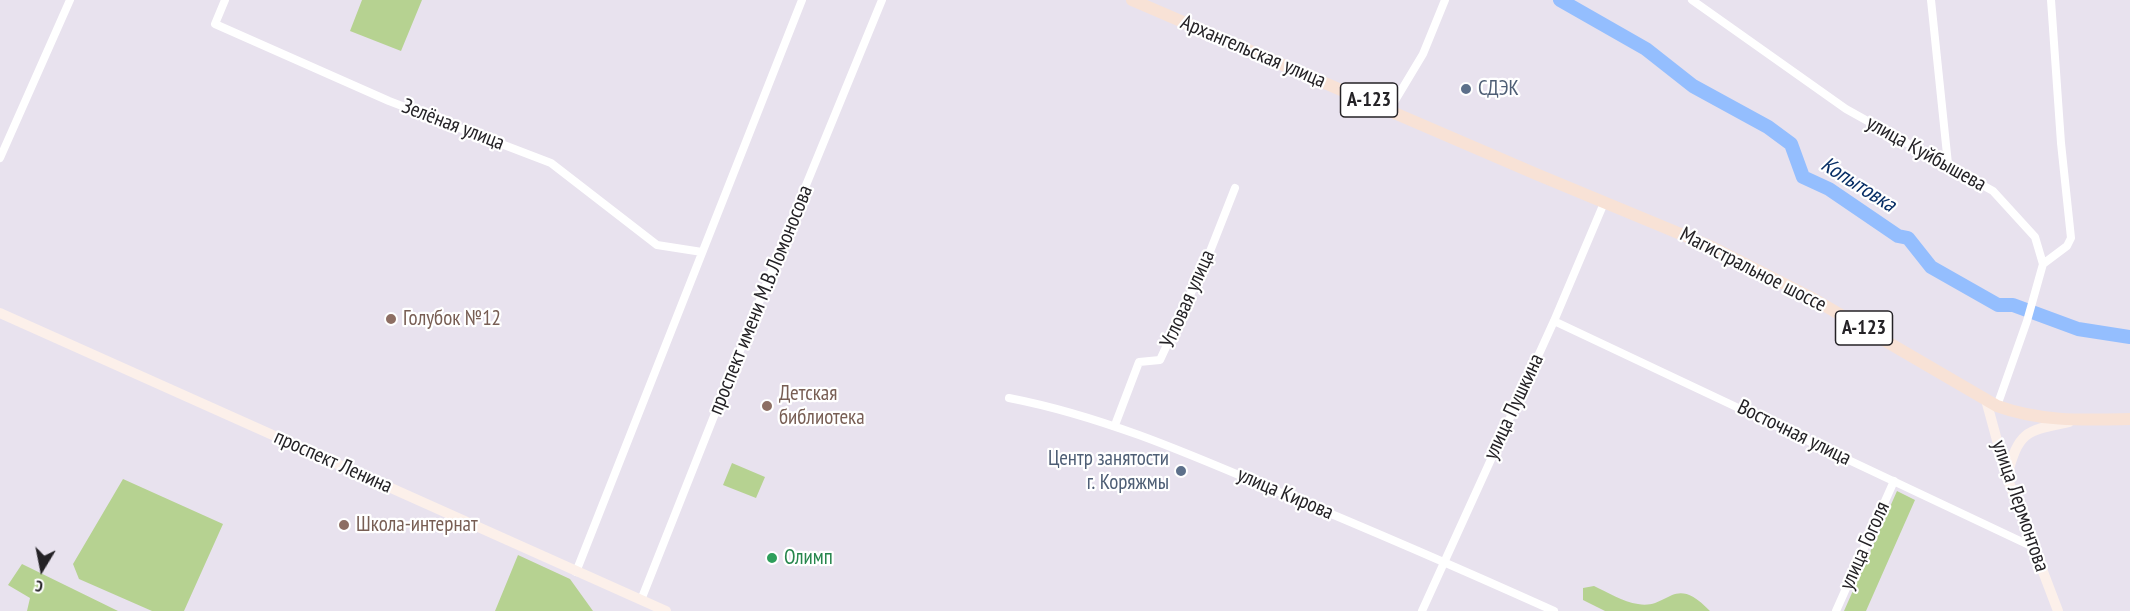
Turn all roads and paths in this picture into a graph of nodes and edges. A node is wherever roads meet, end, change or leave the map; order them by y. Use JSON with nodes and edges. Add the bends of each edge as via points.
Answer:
{"nodes":[{"id":1,"x":70,"y":0,"type":"edge"},
{"id":2,"x":225,"y":0,"type":"edge"},
{"id":3,"x":802,"y":0,"type":"edge"},
{"id":4,"x":882,"y":0,"type":"edge"},
{"id":5,"x":1132,"y":0,"type":"edge"},
{"id":6,"x":1445,"y":0,"type":"edge"},
{"id":7,"x":1692,"y":0,"type":"edge"},
{"id":8,"x":1930,"y":0,"type":"edge"},
{"id":9,"x":2051,"y":0,"type":"edge"},
{"id":10,"x":1390,"y":109,"type":"junction"},
{"id":11,"x":0,"y":158,"type":"edge"},
{"id":12,"x":1948,"y":164,"type":"junction"},
{"id":13,"x":1235,"y":188,"type":"dead end"},
{"id":14,"x":1604,"y":203,"type":"junction"},
{"id":15,"x":702,"y":252,"type":"junction"},
{"id":16,"x":2043,"y":264,"type":"junction"},
{"id":17,"x":0,"y":313,"type":"edge"},
{"id":18,"x":1554,"y":321,"type":"junction"},
{"id":19,"x":1009,"y":398,"type":"dead end"},
{"id":20,"x":1991,"y":403,"type":"junction"},
{"id":21,"x":2130,"y":419,"type":"edge"},
{"id":22,"x":2080,"y":420,"type":"junction"},
{"id":23,"x":1115,"y":425,"type":"junction"},
{"id":24,"x":2007,"y":477,"type":"junction"},
{"id":25,"x":1894,"y":481,"type":"junction"},
{"id":26,"x":2033,"y":547,"type":"junction"},
{"id":27,"x":1444,"y":562,"type":"junction"},
{"id":28,"x":576,"y":572,"type":"junction"},
{"id":29,"x":641,"y":600,"type":"junction"},
{"id":30,"x":666,"y":611,"type":"edge"},
{"id":31,"x":1422,"y":611,"type":"edge"},
{"id":32,"x":1554,"y":611,"type":"edge"},
{"id":33,"x":1836,"y":611,"type":"edge"},
{"id":34,"x":2058,"y":611,"type":"edge"}],
"edges":[{"from":1,"to":11,"type":"street"},
{"from":2,"to":15,"type":"street","name":"Зелёная улица","via":[[215,24],[389,101],[551,163],[657,245]]},
{"from":3,"to":15,"type":"street"},
{"from":4,"to":29,"type":"street","name":"проспект имени М.В.Ломоносова"},
{"from":5,"to":10,"type":"main road","name":"Архангельская улица","number":"А-123"},
{"from":6,"to":10,"type":"street","via":[[1423,54]]},
{"from":7,"to":12,"type":"street","name":"улица Куйбышева","via":[[1846,109]]},
{"from":8,"to":12,"type":"street"},
{"from":9,"to":16,"type":"street","via":[[2071,238],[2067,246]]},
{"from":10,"to":14,"type":"main road","name":"Архангельская улица","number":"А-123"},
{"from":12,"to":16,"type":"street","name":"улица Куйбышева","via":[[1993,191],[2035,237]]},
{"from":13,"to":23,"type":"street","name":"Угловая улица","via":[[1160,360],[1139,362]]},
{"from":14,"to":18,"type":"street","name":"улица Пушкина"},
{"from":14,"to":20,"type":"main road","name":"Магистральное шоссе","number":"А-123","via":[[1749,265]]},
{"from":15,"to":28,"type":"street"},
{"from":16,"to":20,"type":"street","via":[[2027,321]]},
{"from":17,"to":28,"type":"street","name":"проспект Ленина"},
{"from":18,"to":25,"type":"street","name":"Восточная улица"},
{"from":18,"to":27,"type":"street","name":"улица Пушкина"},
{"from":19,"to":23,"type":"street","name":"улица Кирова"},
{"from":20,"to":22,"type":"main road","name":"Магистральное шоссе","number":"А-123","via":[[2021,415]]},
{"from":20,"to":24,"type":"street","name":"улица Лермонтова"},
{"from":21,"to":22,"type":"main road","name":"Магистральное шоссе","number":"А-123"},
{"from":22,"to":24,"type":"street","via":[[2036,429],[2022,437],[2014,449]]},
{"from":23,"to":27,"type":"street","name":"улица Кирова"},
{"from":24,"to":26,"type":"street","name":"улица Лермонтова"},
{"from":25,"to":26,"type":"street","name":"Восточная улица"},
{"from":25,"to":33,"type":"street","name":"улица Гоголя"},
{"from":26,"to":34,"type":"street","name":"улица Лермонтова"},
{"from":27,"to":31,"type":"street","name":"улица Пушкина"},
{"from":27,"to":32,"type":"street","name":"улица Кирова"},
{"from":28,"to":29,"type":"street","name":"проспект Ленина"},
{"from":29,"to":30,"type":"street","name":"проспект Ленина"}]}
